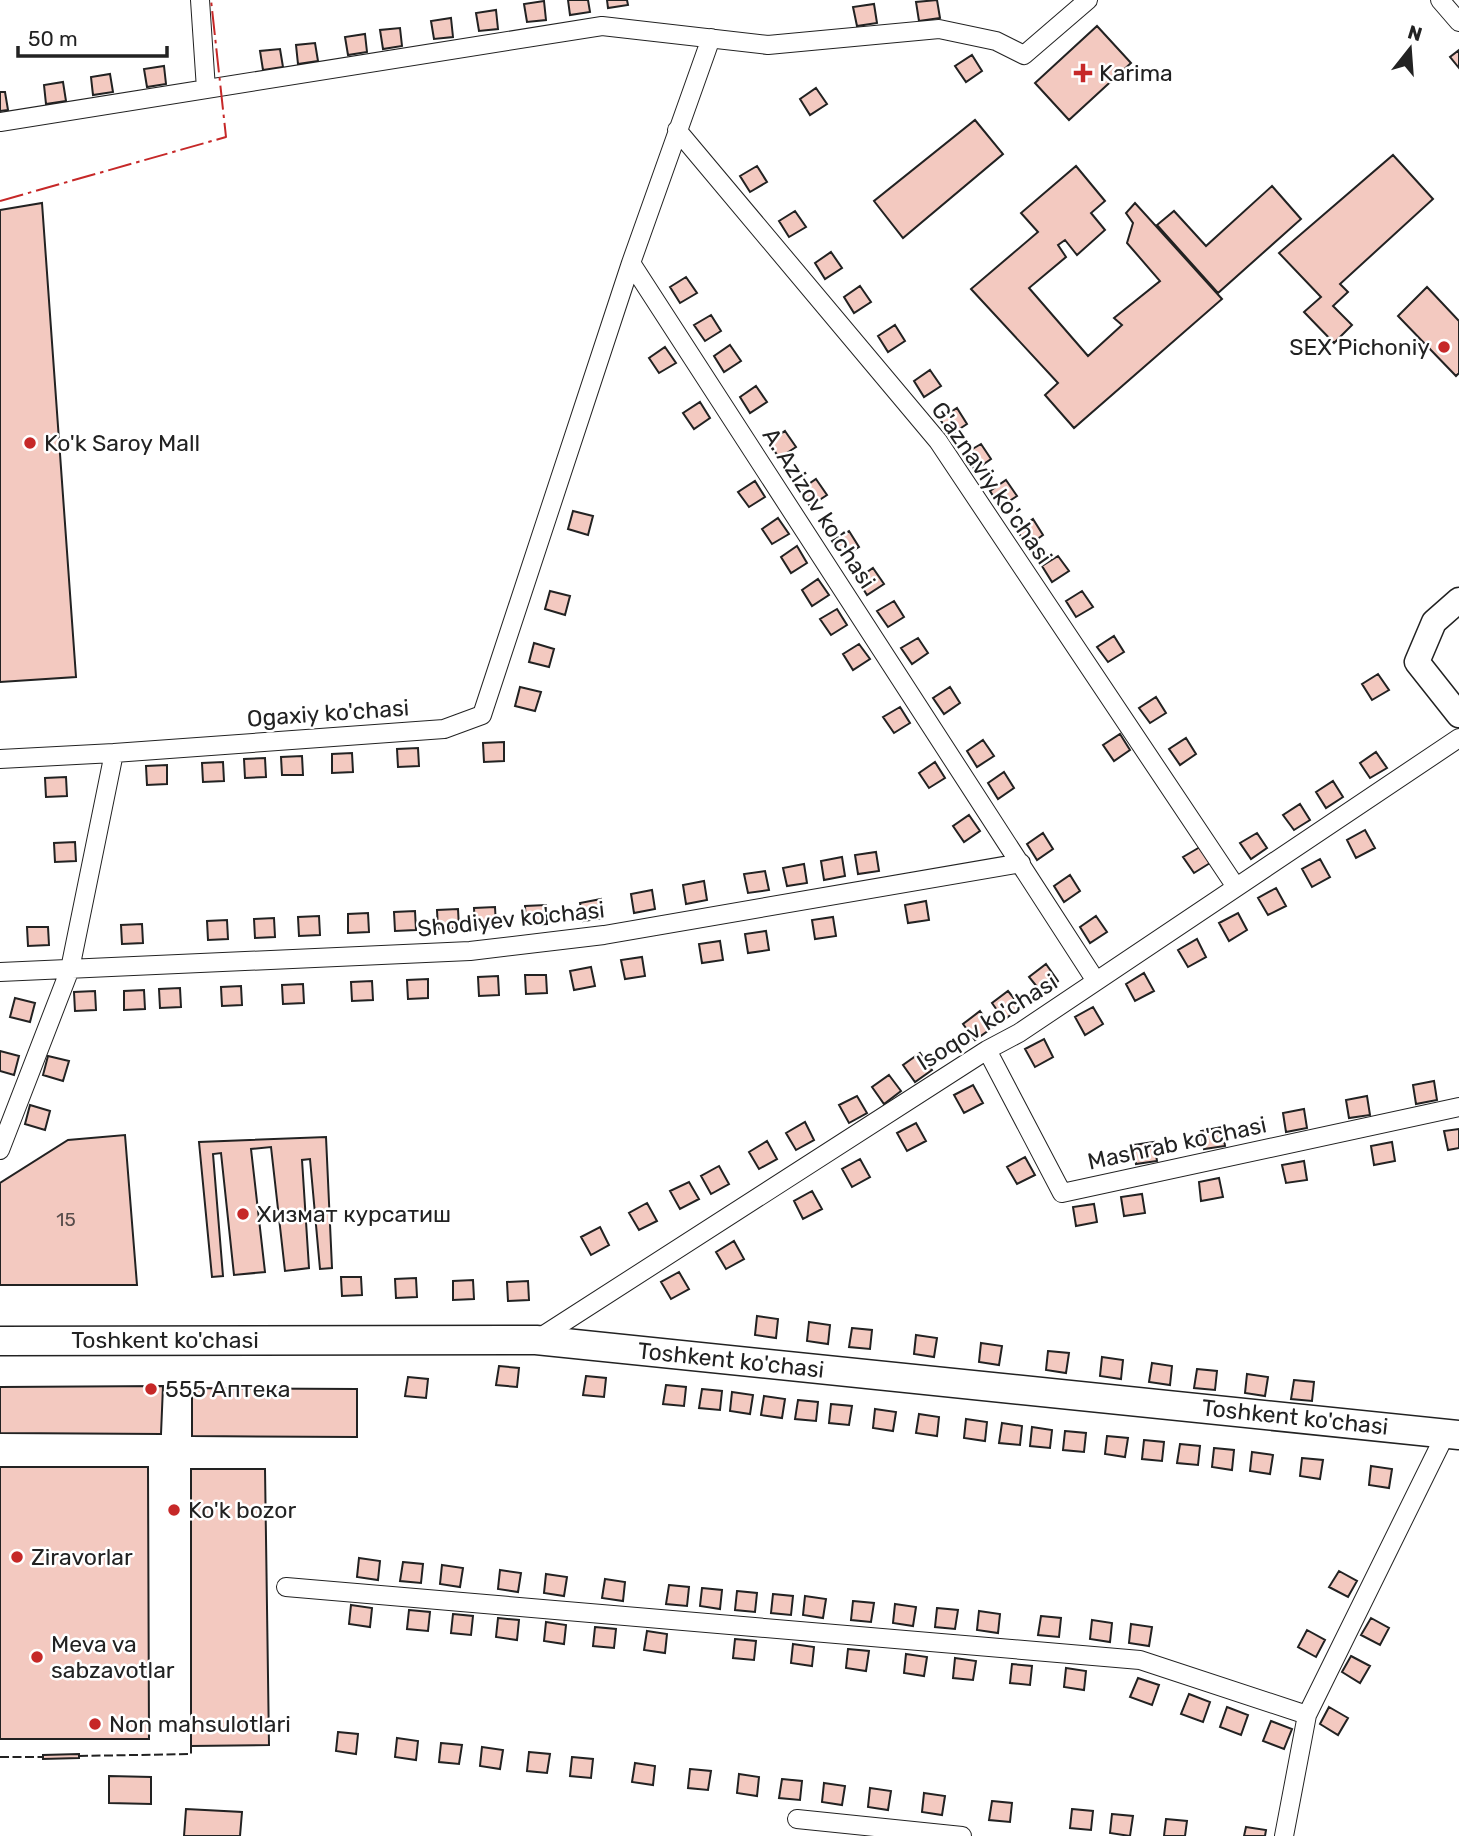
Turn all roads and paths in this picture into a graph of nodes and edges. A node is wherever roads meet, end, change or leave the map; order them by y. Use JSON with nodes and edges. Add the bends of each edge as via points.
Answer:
{"nodes":[{"id":1,"x":200,"y":0,"type":"edge"},
{"id":2,"x":1088,"y":0,"type":"edge"},
{"id":3,"x":1440,"y":0,"type":"edge"},
{"id":4,"x":1459,"y":22,"type":"edge"},
{"id":5,"x":711,"y":38,"type":"junction"},
{"id":6,"x":205,"y":89,"type":"junction"},
{"id":7,"x":0,"y":122,"type":"edge"},
{"id":8,"x":677,"y":130,"type":"junction"},
{"id":9,"x":631,"y":263,"type":"junction"},
{"id":10,"x":1459,"y":600,"type":"edge"},
{"id":11,"x":1459,"y":715,"type":"edge"},
{"id":12,"x":1459,"y":738,"type":"edge"},
{"id":13,"x":114,"y":753,"type":"junction"},
{"id":14,"x":0,"y":760,"type":"edge"},
{"id":15,"x":1021,"y":863,"type":"junction"},
{"id":16,"x":1236,"y":887,"type":"junction"},
{"id":17,"x":70,"y":969,"type":"junction"},
{"id":18,"x":0,"y":972,"type":"edge"},
{"id":19,"x":1096,"y":981,"type":"junction"},
{"id":20,"x":987,"y":1050,"type":"junction"},
{"id":21,"x":1459,"y":1107,"type":"edge"},
{"id":22,"x":0,"y":1150,"type":"edge"},
{"id":23,"x":536,"y":1340,"type":"junction"},
{"id":24,"x":0,"y":1341,"type":"edge"},
{"id":25,"x":1452,"y":1434,"type":"edge"},
{"id":26,"x":286,"y":1587,"type":"dead end"},
{"id":27,"x":1307,"y":1715,"type":"junction"},
{"id":28,"x":797,"y":1819,"type":"dead end"},
{"id":29,"x":962,"y":1836,"type":"edge"},
{"id":30,"x":1284,"y":1836,"type":"edge"}],
"edges":[{"from":1,"to":6,"type":"street"},
{"from":2,"to":5,"type":"street","via":[[1024,55],[996,41],[939,29],[768,45]]},
{"from":3,"to":4,"type":"street"},
{"from":5,"to":6,"type":"street","via":[[602,26]]},
{"from":5,"to":8,"type":"street"},
{"from":6,"to":7,"type":"street"},
{"from":8,"to":9,"type":"street"},
{"from":8,"to":16,"type":"street","name":"G'aznaviy ko'chasi","via":[[938,441]]},
{"from":9,"to":13,"type":"street","name":"Ogaxiy ko'chasi","via":[[482,715],[444,729]]},
{"from":9,"to":15,"type":"street","name":"A. Azizov ko'chasi"},
{"from":10,"to":11,"type":"street","via":[[1434,622],[1417,662]]},
{"from":12,"to":16,"type":"street","name":"Isoqov ko'chasi"},
{"from":13,"to":14,"type":"street"},
{"from":13,"to":17,"type":"street"},
{"from":15,"to":17,"type":"street","name":"Shodiyev ko'chasi","via":[[604,935],[470,951]]},
{"from":15,"to":19,"type":"street","name":"A. Azizov ko'chasi"},
{"from":16,"to":19,"type":"street","name":"Isoqov ko'chasi"},
{"from":17,"to":18,"type":"street","name":"Shodiyev ko'chasi"},
{"from":17,"to":22,"type":"street"},
{"from":19,"to":20,"type":"street","name":"Isoqov ko'chasi"},
{"from":20,"to":21,"type":"street","name":"Mashrab ko'chasi","via":[[1062,1193]]},
{"from":20,"to":23,"type":"street","name":"Isoqov ko'chasi"},
{"from":23,"to":24,"type":"main road","name":"Toshkent ko'chasi"},
{"from":23,"to":25,"type":"main road","name":"Toshkent ko'chasi"},
{"from":25,"to":27,"type":"street"},
{"from":26,"to":27,"type":"street","via":[[1140,1660]]},
{"from":27,"to":30,"type":"street"},
{"from":28,"to":29,"type":"street"}]}
